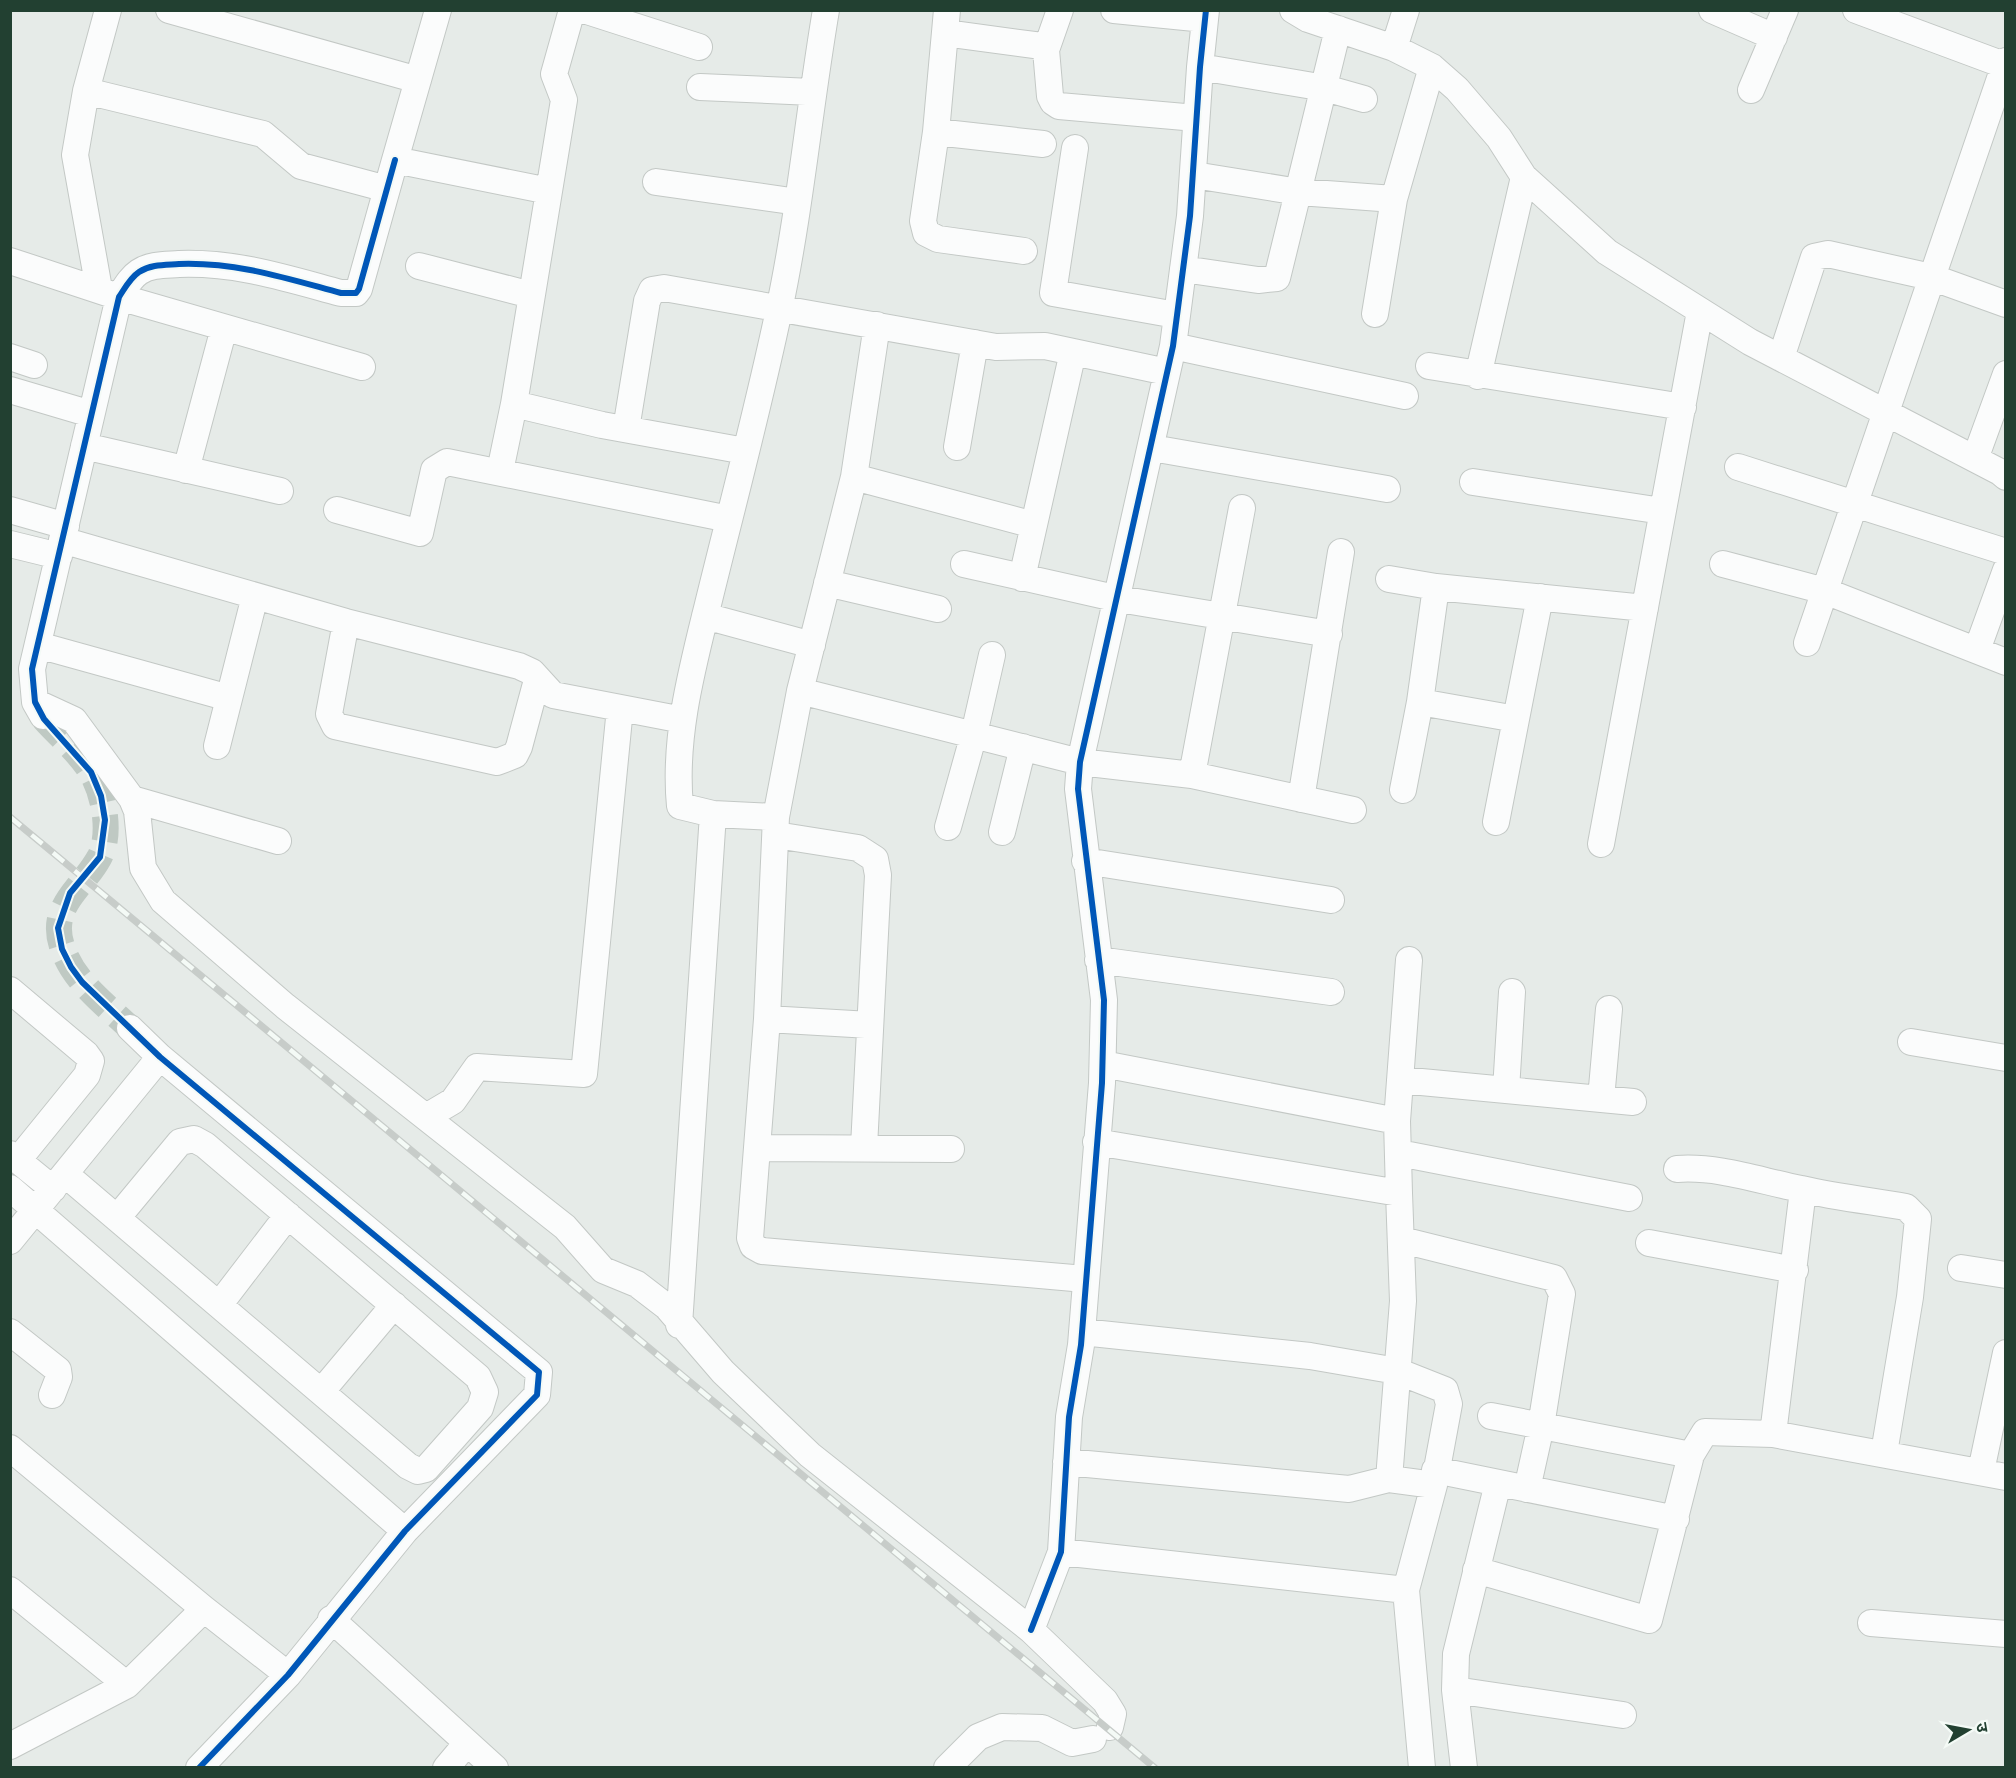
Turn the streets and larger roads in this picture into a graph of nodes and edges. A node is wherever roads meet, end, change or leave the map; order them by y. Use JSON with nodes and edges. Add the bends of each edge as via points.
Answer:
{"nodes":[{"id":1,"x":108,"y":10,"type":"edge"},
{"id":2,"x":169,"y":10,"type":"edge"},
{"id":3,"x":438,"y":10,"type":"edge"},
{"id":4,"x":572,"y":10,"type":"edge"},
{"id":5,"x":584,"y":10,"type":"edge"},
{"id":6,"x":826,"y":10,"type":"edge"},
{"id":7,"x":1060,"y":10,"type":"edge"},
{"id":8,"x":1114,"y":10,"type":"edge"},
{"id":9,"x":1293,"y":10,"type":"edge"},
{"id":10,"x":1406,"y":10,"type":"edge"},
{"id":11,"x":1712,"y":10,"type":"edge"},
{"id":12,"x":1785,"y":10,"type":"edge"},
{"id":13,"x":1856,"y":10,"type":"edge"},
{"id":14,"x":1206,"y":15,"type":"edge"},
{"id":15,"x":946,"y":22,"type":"edge"},
{"id":16,"x":1338,"y":29,"type":"junction"},
{"id":17,"x":1773,"y":37,"type":"junction"},
{"id":18,"x":699,"y":47,"type":"dead end"},
{"id":19,"x":1394,"y":48,"type":"junction"},
{"id":20,"x":1046,"y":50,"type":"junction"},
{"id":21,"x":2005,"y":63,"type":"edge"},
{"id":22,"x":1200,"y":67,"type":"junction"},
{"id":23,"x":1432,"y":67,"type":"junction"},
{"id":24,"x":418,"y":80,"type":"junction"},
{"id":25,"x":700,"y":87,"type":"dead end"},
{"id":26,"x":1325,"y":88,"type":"junction"},
{"id":27,"x":1751,"y":90,"type":"dead end"},
{"id":28,"x":86,"y":91,"type":"junction"},
{"id":29,"x":812,"y":92,"type":"junction"},
{"id":30,"x":1364,"y":99,"type":"dead end"},
{"id":31,"x":1196,"y":118,"type":"junction"},
{"id":32,"x":936,"y":132,"type":"junction"},
{"id":33,"x":1043,"y":144,"type":"dead end"},
{"id":34,"x":1075,"y":148,"type":"dead end"},
{"id":35,"x":395,"y":160,"type":"junction"},
{"id":36,"x":1194,"y":175,"type":"junction"},
{"id":37,"x":1524,"y":177,"type":"junction"},
{"id":38,"x":656,"y":182,"type":"dead end"},
{"id":39,"x":387,"y":189,"type":"junction"},
{"id":40,"x":549,"y":191,"type":"junction"},
{"id":41,"x":1299,"y":192,"type":"junction"},
{"id":42,"x":1395,"y":198,"type":"junction"},
{"id":43,"x":798,"y":202,"type":"junction"},
{"id":44,"x":1024,"y":251,"type":"dead end"},
{"id":45,"x":10,"y":261,"type":"edge"},
{"id":46,"x":419,"y":266,"type":"dead end"},
{"id":47,"x":1183,"y":269,"type":"junction"},
{"id":48,"x":1931,"y":277,"type":"junction"},
{"id":49,"x":109,"y":293,"type":"junction"},
{"id":50,"x":531,"y":295,"type":"junction"},
{"id":51,"x":2006,"y":304,"type":"edge"},
{"id":52,"x":780,"y":310,"type":"junction"},
{"id":53,"x":1700,"y":311,"type":"junction"},
{"id":54,"x":1375,"y":314,"type":"dead end"},
{"id":55,"x":1176,"y":315,"type":"junction"},
{"id":56,"x":877,"y":325,"type":"junction"},
{"id":57,"x":224,"y":327,"type":"junction"},
{"id":58,"x":975,"y":343,"type":"junction"},
{"id":59,"x":1173,"y":346,"type":"junction"},
{"id":60,"x":1073,"y":352,"type":"junction"},
{"id":61,"x":1781,"y":358,"type":"junction"},
{"id":62,"x":1429,"y":366,"type":"dead end"},
{"id":63,"x":362,"y":367,"type":"dead end"},
{"id":64,"x":1167,"y":372,"type":"junction"},
{"id":65,"x":2006,"y":374,"type":"edge"},
{"id":66,"x":1478,"y":376,"type":"junction"},
{"id":67,"x":10,"y":390,"type":"edge"},
{"id":68,"x":1405,"y":396,"type":"dead end"},
{"id":69,"x":514,"y":404,"type":"junction"},
{"id":70,"x":1683,"y":407,"type":"junction"},
{"id":71,"x":1885,"y":412,"type":"junction"},
{"id":72,"x":91,"y":414,"type":"junction"},
{"id":73,"x":626,"y":429,"type":"junction"},
{"id":74,"x":84,"y":446,"type":"junction"},
{"id":75,"x":957,"y":447,"type":"dead end"},
{"id":76,"x":1152,"y":448,"type":"junction"},
{"id":77,"x":745,"y":451,"type":"junction"},
{"id":78,"x":1975,"y":459,"type":"junction"},
{"id":79,"x":1738,"y":467,"type":"dead end"},
{"id":80,"x":186,"y":470,"type":"junction"},
{"id":81,"x":500,"y":471,"type":"junction"},
{"id":82,"x":854,"y":477,"type":"junction"},
{"id":83,"x":2006,"y":477,"type":"edge"},
{"id":84,"x":1473,"y":482,"type":"dead end"},
{"id":85,"x":1387,"y":489,"type":"dead end"},
{"id":86,"x":280,"y":491,"type":"dead end"},
{"id":87,"x":1854,"y":503,"type":"junction"},
{"id":88,"x":1242,"y":508,"type":"dead end"},
{"id":89,"x":10,"y":510,"type":"edge"},
{"id":90,"x":337,"y":510,"type":"dead end"},
{"id":91,"x":1662,"y":511,"type":"junction"},
{"id":92,"x":729,"y":519,"type":"junction"},
{"id":93,"x":1034,"y":525,"type":"junction"},
{"id":94,"x":62,"y":541,"type":"junction"},
{"id":95,"x":10,"y":544,"type":"edge"},
{"id":96,"x":1341,"y":552,"type":"dead end"},
{"id":97,"x":2006,"y":552,"type":"edge"},
{"id":98,"x":964,"y":564,"type":"dead end"},
{"id":99,"x":1723,"y":564,"type":"dead end"},
{"id":100,"x":2006,"y":570,"type":"edge"},
{"id":101,"x":1022,"y":578,"type":"junction"},
{"id":102,"x":1389,"y":579,"type":"dead end"},
{"id":103,"x":827,"y":583,"type":"junction"},
{"id":104,"x":1436,"y":587,"type":"junction"},
{"id":105,"x":1825,"y":591,"type":"junction"},
{"id":106,"x":255,"y":596,"type":"junction"},
{"id":107,"x":1540,"y":597,"type":"junction"},
{"id":108,"x":1119,"y":599,"type":"junction"},
{"id":109,"x":1645,"y":608,"type":"junction"},
{"id":110,"x":938,"y":609,"type":"dead end"},
{"id":111,"x":705,"y":616,"type":"junction"},
{"id":112,"x":1222,"y":616,"type":"junction"},
{"id":113,"x":346,"y":622,"type":"junction"},
{"id":114,"x":1329,"y":634,"type":"junction"},
{"id":115,"x":1807,"y":643,"type":"dead end"},
{"id":116,"x":38,"y":645,"type":"junction"},
{"id":117,"x":812,"y":645,"type":"junction"},
{"id":118,"x":1977,"y":650,"type":"junction"},
{"id":119,"x":992,"y":655,"type":"dead end"},
{"id":120,"x":2006,"y":662,"type":"edge"},
{"id":121,"x":537,"y":680,"type":"junction"},
{"id":122,"x":800,"y":691,"type":"junction"},
{"id":123,"x":229,"y":698,"type":"junction"},
{"id":124,"x":1420,"y":702,"type":"junction"},
{"id":125,"x":620,"y":708,"type":"junction"},
{"id":126,"x":1516,"y":719,"type":"junction"},
{"id":127,"x":683,"y":720,"type":"junction"},
{"id":128,"x":974,"y":734,"type":"junction"},
{"id":129,"x":217,"y":746,"type":"dead end"},
{"id":130,"x":1023,"y":747,"type":"junction"},
{"id":131,"x":1080,"y":762,"type":"junction"},
{"id":132,"x":1192,"y":775,"type":"junction"},
{"id":133,"x":1403,"y":790,"type":"dead end"},
{"id":134,"x":132,"y":799,"type":"junction"},
{"id":135,"x":1301,"y":799,"type":"junction"},
{"id":136,"x":1353,"y":810,"type":"dead end"},
{"id":137,"x":713,"y":813,"type":"junction"},
{"id":138,"x":1496,"y":822,"type":"dead end"},
{"id":139,"x":776,"y":826,"type":"junction"},
{"id":140,"x":948,"y":827,"type":"dead end"},
{"id":141,"x":1002,"y":832,"type":"dead end"},
{"id":142,"x":278,"y":842,"type":"dead end"},
{"id":143,"x":1601,"y":844,"type":"dead end"},
{"id":144,"x":1085,"y":861,"type":"junction"},
{"id":145,"x":1331,"y":900,"type":"dead end"},
{"id":146,"x":1098,"y":960,"type":"junction"},
{"id":147,"x":1408,"y":960,"type":"dead end"},
{"id":148,"x":10,"y":990,"type":"edge"},
{"id":149,"x":1331,"y":992,"type":"dead end"},
{"id":150,"x":1512,"y":992,"type":"dead end"},
{"id":151,"x":1608,"y":1009,"type":"dead end"},
{"id":152,"x":767,"y":1019,"type":"junction"},
{"id":153,"x":870,"y":1025,"type":"junction"},
{"id":154,"x":130,"y":1028,"type":"tunnel mouth"},
{"id":155,"x":1911,"y":1042,"type":"dead end"},
{"id":156,"x":160,"y":1057,"type":"junction"},
{"id":157,"x":2006,"y":1058,"type":"edge"},
{"id":158,"x":1103,"y":1064,"type":"junction"},
{"id":159,"x":1400,"y":1080,"type":"junction"},
{"id":160,"x":1506,"y":1090,"type":"junction"},
{"id":161,"x":1601,"y":1099,"type":"junction"},
{"id":162,"x":1633,"y":1102,"type":"dead end"},
{"id":163,"x":426,"y":1117,"type":"junction"},
{"id":164,"x":1397,"y":1121,"type":"junction"},
{"id":165,"x":1096,"y":1142,"type":"junction"},
{"id":166,"x":759,"y":1148,"type":"junction"},
{"id":167,"x":864,"y":1148,"type":"junction"},
{"id":168,"x":951,"y":1149,"type":"dead end"},
{"id":169,"x":1399,"y":1153,"type":"junction"},
{"id":170,"x":14,"y":1157,"type":"edge"},
{"id":171,"x":1677,"y":1169,"type":"dead end"},
{"id":172,"x":59,"y":1182,"type":"junction"},
{"id":173,"x":10,"y":1188,"type":"edge"},
{"id":174,"x":1803,"y":1190,"type":"junction"},
{"id":175,"x":1399,"y":1193,"type":"junction"},
{"id":176,"x":1629,"y":1198,"type":"dead end"},
{"id":177,"x":35,"y":1210,"type":"junction"},
{"id":178,"x":288,"y":1215,"type":"junction"},
{"id":179,"x":117,"y":1218,"type":"junction"},
{"id":180,"x":1402,"y":1240,"type":"junction"},
{"id":181,"x":10,"y":1241,"type":"edge"},
{"id":182,"x":1649,"y":1243,"type":"dead end"},
{"id":183,"x":1961,"y":1268,"type":"dead end"},
{"id":184,"x":1795,"y":1270,"type":"junction"},
{"id":185,"x":2006,"y":1275,"type":"edge"},
{"id":186,"x":1084,"y":1279,"type":"junction"},
{"id":187,"x":219,"y":1305,"type":"junction"},
{"id":188,"x":394,"y":1305,"type":"junction"},
{"id":189,"x":680,"y":1325,"type":"junction"},
{"id":190,"x":10,"y":1332,"type":"edge"},
{"id":191,"x":1082,"y":1332,"type":"junction"},
{"id":192,"x":2006,"y":1353,"type":"edge"},
{"id":193,"x":1397,"y":1371,"type":"junction"},
{"id":194,"x":321,"y":1392,"type":"junction"},
{"id":195,"x":52,"y":1395,"type":"dead end"},
{"id":196,"x":1491,"y":1416,"type":"dead end"},
{"id":197,"x":1541,"y":1426,"type":"junction"},
{"id":198,"x":1773,"y":1434,"type":"junction"},
{"id":199,"x":10,"y":1448,"type":"edge"},
{"id":200,"x":1884,"y":1453,"type":"junction"},
{"id":201,"x":1690,"y":1455,"type":"junction"},
{"id":202,"x":1066,"y":1462,"type":"junction"},
{"id":203,"x":1981,"y":1471,"type":"junction"},
{"id":204,"x":2006,"y":1477,"type":"edge"},
{"id":205,"x":1435,"y":1478,"type":"junction"},
{"id":206,"x":1389,"y":1479,"type":"junction"},
{"id":207,"x":1498,"y":1483,"type":"junction"},
{"id":208,"x":1527,"y":1489,"type":"junction"},
{"id":209,"x":1676,"y":1519,"type":"junction"},
{"id":210,"x":405,"y":1531,"type":"junction"},
{"id":211,"x":1061,"y":1552,"type":"junction"},
{"id":212,"x":1476,"y":1570,"type":"junction"},
{"id":213,"x":10,"y":1590,"type":"edge"},
{"id":214,"x":1406,"y":1590,"type":"junction"},
{"id":215,"x":204,"y":1609,"type":"junction"},
{"id":216,"x":331,"y":1619,"type":"junction"},
{"id":217,"x":1871,"y":1623,"type":"dead end"},
{"id":218,"x":1031,"y":1630,"type":"junction"},
{"id":219,"x":2006,"y":1634,"type":"edge"},
{"id":220,"x":288,"y":1675,"type":"junction"},
{"id":221,"x":127,"y":1685,"type":"junction"},
{"id":222,"x":1455,"y":1690,"type":"junction"},
{"id":223,"x":1623,"y":1715,"type":"dead end"},
{"id":224,"x":16,"y":1736,"type":"edge"},
{"id":225,"x":467,"y":1743,"type":"junction"},
{"id":226,"x":199,"y":1767,"type":"edge"},
{"id":227,"x":446,"y":1767,"type":"edge"},
{"id":228,"x":495,"y":1767,"type":"edge"},
{"id":229,"x":947,"y":1767,"type":"edge"},
{"id":230,"x":1422,"y":1767,"type":"edge"},
{"id":231,"x":1464,"y":1767,"type":"edge"}],
"edges":[{"from":1,"to":28,"type":"street"},
{"from":2,"to":24,"type":"street"},
{"from":3,"to":24,"type":"street"},
{"from":4,"to":40,"type":"street","via":[[555,74],[564,100]]},
{"from":5,"to":18,"type":"street"},
{"from":6,"to":29,"type":"street"},
{"from":7,"to":20,"type":"street"},
{"from":8,"to":14,"type":"street"},
{"from":9,"to":16,"type":"street"},
{"from":10,"to":19,"type":"street"},
{"from":11,"to":17,"type":"street"},
{"from":12,"to":17,"type":"street"},
{"from":13,"to":21,"type":"street"},
{"from":14,"to":22,"type":"street"},
{"from":15,"to":20,"type":"street"},
{"from":15,"to":32,"type":"street"},
{"from":16,"to":19,"type":"street"},
{"from":16,"to":26,"type":"street"},
{"from":17,"to":27,"type":"street"},
{"from":19,"to":23,"type":"street"},
{"from":20,"to":31,"type":"street","via":[[1050,96],[1059,106]]},
{"from":21,"to":48,"type":"street"},
{"from":22,"to":26,"type":"street"},
{"from":22,"to":31,"type":"street"},
{"from":23,"to":37,"type":"street","via":[[1457,88],[1499,138]]},
{"from":23,"to":42,"type":"street"},
{"from":24,"to":35,"type":"street"},
{"from":25,"to":29,"type":"street"},
{"from":26,"to":30,"type":"street"},
{"from":26,"to":41,"type":"street"},
{"from":28,"to":39,"type":"street","via":[[263,134],[302,166]]},
{"from":28,"to":49,"type":"street","via":[[75,155]]},
{"from":29,"to":43,"type":"street"},
{"from":31,"to":36,"type":"street"},
{"from":32,"to":33,"type":"street"},
{"from":32,"to":44,"type":"street","via":[[923,221],[926,232],[938,239]]},
{"from":34,"to":55,"type":"street","via":[[1053,293]]},
{"from":35,"to":39,"type":"street"},
{"from":35,"to":40,"type":"street"},
{"from":36,"to":41,"type":"street"},
{"from":36,"to":47,"type":"street"},
{"from":37,"to":53,"type":"street","via":[[1607,252]]},
{"from":37,"to":66,"type":"street"},
{"from":38,"to":43,"type":"street"},
{"from":39,"to":49,"type":"street","via":[[356,292],[340,293],[243,267],[210,263],[146,268]]},
{"from":40,"to":50,"type":"street"},
{"from":41,"to":42,"type":"street"},
{"from":41,"to":47,"type":"street","via":[[1277,278],[1258,280]]},
{"from":42,"to":54,"type":"street"},
{"from":43,"to":52,"type":"street"},
{"from":45,"to":49,"type":"street"},
{"from":46,"to":50,"type":"street"},
{"from":47,"to":55,"type":"street"},
{"from":48,"to":51,"type":"street"},
{"from":48,"to":61,"type":"street","via":[[1828,254],[1814,257]]},
{"from":48,"to":71,"type":"street"},
{"from":49,"to":57,"type":"street"},
{"from":49,"to":72,"type":"street"},
{"from":50,"to":69,"type":"street"},
{"from":52,"to":56,"type":"street"},
{"from":52,"to":73,"type":"street","via":[[664,288],[652,290]]},
{"from":52,"to":77,"type":"street"},
{"from":53,"to":61,"type":"street"},
{"from":53,"to":70,"type":"street"},
{"from":55,"to":59,"type":"street"},
{"from":56,"to":58,"type":"street"},
{"from":56,"to":82,"type":"street"},
{"from":57,"to":63,"type":"street"},
{"from":57,"to":80,"type":"street"},
{"from":58,"to":60,"type":"street","via":[[996,347],[1045,346]]},
{"from":58,"to":75,"type":"street"},
{"from":59,"to":64,"type":"street"},
{"from":59,"to":68,"type":"street"},
{"from":60,"to":64,"type":"street"},
{"from":60,"to":93,"type":"street"},
{"from":61,"to":71,"type":"street"},
{"from":62,"to":66,"type":"street"},
{"from":64,"to":76,"type":"street"},
{"from":65,"to":78,"type":"street"},
{"from":66,"to":70,"type":"street"},
{"from":67,"to":72,"type":"street"},
{"from":69,"to":73,"type":"street"},
{"from":69,"to":81,"type":"street"},
{"from":70,"to":91,"type":"street"},
{"from":71,"to":78,"type":"street"},
{"from":71,"to":87,"type":"street"},
{"from":72,"to":74,"type":"street"},
{"from":73,"to":77,"type":"street"},
{"from":74,"to":80,"type":"street"},
{"from":74,"to":94,"type":"street"},
{"from":76,"to":85,"type":"street"},
{"from":76,"to":108,"type":"street"},
{"from":77,"to":92,"type":"street"},
{"from":78,"to":83,"type":"street"},
{"from":79,"to":87,"type":"street"},
{"from":80,"to":86,"type":"street"},
{"from":81,"to":90,"type":"street","via":[[447,462],[434,470],[420,533]]},
{"from":81,"to":92,"type":"street"},
{"from":82,"to":93,"type":"street"},
{"from":82,"to":103,"type":"street"},
{"from":84,"to":91,"type":"street"},
{"from":87,"to":97,"type":"street"},
{"from":87,"to":105,"type":"street"},
{"from":88,"to":112,"type":"street"},
{"from":89,"to":94,"type":"street"},
{"from":91,"to":109,"type":"street"},
{"from":92,"to":111,"type":"street"},
{"from":93,"to":101,"type":"street"},
{"from":94,"to":95,"type":"street"},
{"from":94,"to":106,"type":"street"},
{"from":94,"to":116,"type":"street"},
{"from":96,"to":114,"type":"street"},
{"from":98,"to":101,"type":"street"},
{"from":99,"to":105,"type":"street"},
{"from":100,"to":118,"type":"street"},
{"from":101,"to":108,"type":"street"},
{"from":102,"to":104,"type":"street"},
{"from":103,"to":110,"type":"street"},
{"from":103,"to":117,"type":"street"},
{"from":104,"to":107,"type":"street"},
{"from":104,"to":124,"type":"street"},
{"from":105,"to":115,"type":"street"},
{"from":105,"to":118,"type":"street"},
{"from":106,"to":113,"type":"street"},
{"from":106,"to":123,"type":"street"},
{"from":107,"to":109,"type":"street"},
{"from":107,"to":126,"type":"street"},
{"from":108,"to":112,"type":"street"},
{"from":108,"to":131,"type":"street"},
{"from":109,"to":143,"type":"street"},
{"from":111,"to":117,"type":"street"},
{"from":111,"to":127,"type":"street"},
{"from":112,"to":114,"type":"street"},
{"from":112,"to":132,"type":"street"},
{"from":113,"to":121,"type":"street","via":[[519,666],[532,672]]},
{"from":113,"to":121,"type":"street","via":[[329,714],[335,726],[497,762],[514,755],[519,747]]},
{"from":114,"to":135,"type":"street"},
{"from":116,"to":123,"type":"street"},
{"from":116,"to":134,"type":"street","via":[[32,669],[39,711],[74,720]]},
{"from":117,"to":122,"type":"street"},
{"from":118,"to":120,"type":"street"},
{"from":119,"to":128,"type":"street"},
{"from":121,"to":125,"type":"street","via":[[553,695]]},
{"from":122,"to":128,"type":"street"},
{"from":122,"to":139,"type":"street"},
{"from":123,"to":129,"type":"street"},
{"from":124,"to":126,"type":"street"},
{"from":124,"to":133,"type":"street"},
{"from":125,"to":127,"type":"street"},
{"from":125,"to":163,"type":"street","via":[[584,1074],[477,1067],[453,1101]]},
{"from":126,"to":138,"type":"street"},
{"from":127,"to":137,"type":"street","via":[[677,774],[680,806]]},
{"from":128,"to":130,"type":"street"},
{"from":128,"to":140,"type":"street"},
{"from":130,"to":131,"type":"street"},
{"from":130,"to":141,"type":"street"},
{"from":131,"to":132,"type":"street"},
{"from":131,"to":144,"type":"street","via":[[1078,789]]},
{"from":132,"to":135,"type":"street"},
{"from":134,"to":142,"type":"street"},
{"from":134,"to":163,"type":"street","via":[[139,823],[140,858],[163,901],[285,1006]]},
{"from":135,"to":136,"type":"street"},
{"from":137,"to":139,"type":"street"},
{"from":137,"to":189,"type":"street"},
{"from":139,"to":152,"type":"street"},
{"from":139,"to":153,"type":"street","via":[[858,848],[875,859],[878,875]]},
{"from":144,"to":145,"type":"street"},
{"from":144,"to":146,"type":"street"},
{"from":146,"to":149,"type":"street"},
{"from":146,"to":158,"type":"street","via":[[1104,1000]]},
{"from":147,"to":159,"type":"street"},
{"from":148,"to":170,"type":"street","via":[[91,1061],[87,1075]]},
{"from":150,"to":160,"type":"street"},
{"from":151,"to":161,"type":"street"},
{"from":152,"to":153,"type":"street"},
{"from":152,"to":166,"type":"street"},
{"from":153,"to":167,"type":"street"},
{"from":154,"to":156,"type":"street"},
{"from":155,"to":157,"type":"street"},
{"from":156,"to":172,"type":"street"},
{"from":156,"to":210,"type":"street","via":[[539,1371],[537,1395]]},
{"from":158,"to":164,"type":"street"},
{"from":158,"to":165,"type":"street"},
{"from":159,"to":160,"type":"street"},
{"from":159,"to":164,"type":"street"},
{"from":160,"to":161,"type":"street"},
{"from":161,"to":162,"type":"street"},
{"from":163,"to":189,"type":"street","via":[[565,1227],[603,1270],[637,1284],[667,1307]]},
{"from":164,"to":169,"type":"street"},
{"from":165,"to":175,"type":"street"},
{"from":165,"to":186,"type":"street"},
{"from":166,"to":167,"type":"street"},
{"from":166,"to":186,"type":"street","via":[[749,1226],[753,1246],[762,1251]]},
{"from":167,"to":168,"type":"street"},
{"from":169,"to":175,"type":"street"},
{"from":169,"to":176,"type":"street"},
{"from":170,"to":172,"type":"street"},
{"from":171,"to":174,"type":"street","via":[[1726,1172]]},
{"from":172,"to":177,"type":"street"},
{"from":172,"to":179,"type":"street"},
{"from":173,"to":177,"type":"street"},
{"from":174,"to":184,"type":"street"},
{"from":174,"to":200,"type":"street","via":[[1906,1207],[1918,1219],[1911,1297]]},
{"from":175,"to":180,"type":"street"},
{"from":177,"to":181,"type":"street"},
{"from":177,"to":210,"type":"street"},
{"from":178,"to":179,"type":"street","via":[[194,1139],[180,1142]]},
{"from":178,"to":187,"type":"street"},
{"from":178,"to":188,"type":"street"},
{"from":179,"to":187,"type":"street"},
{"from":180,"to":193,"type":"street","via":[[1403,1301]]},
{"from":180,"to":197,"type":"street","via":[[1554,1278],[1562,1294]]},
{"from":182,"to":184,"type":"street"},
{"from":183,"to":185,"type":"street"},
{"from":184,"to":198,"type":"street"},
{"from":186,"to":191,"type":"street"},
{"from":187,"to":194,"type":"street"},
{"from":188,"to":194,"type":"street"},
{"from":188,"to":194,"type":"street","via":[[478,1377],[484,1392],[480,1407],[426,1469],[418,1471]]},
{"from":189,"to":218,"type":"street","via":[[810,1455]]},
{"from":190,"to":195,"type":"street","via":[[58,1370]]},
{"from":191,"to":193,"type":"street","via":[[1310,1356]]},
{"from":191,"to":202,"type":"street"},
{"from":192,"to":203,"type":"street"},
{"from":193,"to":205,"type":"street","via":[[1445,1390],[1449,1404]]},
{"from":193,"to":206,"type":"street"},
{"from":196,"to":197,"type":"street"},
{"from":197,"to":201,"type":"street"},
{"from":197,"to":208,"type":"street"},
{"from":198,"to":200,"type":"street"},
{"from":198,"to":201,"type":"street","via":[[1704,1432]]},
{"from":199,"to":215,"type":"street"},
{"from":200,"to":203,"type":"street"},
{"from":201,"to":209,"type":"street"},
{"from":202,"to":206,"type":"street","via":[[1349,1489]]},
{"from":202,"to":211,"type":"street"},
{"from":203,"to":204,"type":"street"},
{"from":205,"to":206,"type":"street"},
{"from":205,"to":207,"type":"street"},
{"from":205,"to":214,"type":"street"},
{"from":207,"to":208,"type":"street"},
{"from":207,"to":212,"type":"street"},
{"from":208,"to":209,"type":"street"},
{"from":209,"to":212,"type":"street","via":[[1649,1620]]},
{"from":210,"to":216,"type":"street"},
{"from":211,"to":214,"type":"street"},
{"from":211,"to":218,"type":"street"},
{"from":212,"to":222,"type":"street","via":[[1456,1654]]},
{"from":213,"to":221,"type":"street"},
{"from":214,"to":230,"type":"street"},
{"from":215,"to":220,"type":"street"},
{"from":215,"to":221,"type":"street"},
{"from":216,"to":220,"type":"street"},
{"from":216,"to":225,"type":"street"},
{"from":217,"to":219,"type":"street"},
{"from":218,"to":229,"type":"street","via":[[1105,1701],[1113,1714],[1102,1733],[1072,1743],[1042,1728],[1002,1727],[978,1737]]},
{"from":220,"to":226,"type":"street"},
{"from":221,"to":224,"type":"street"},
{"from":222,"to":223,"type":"street"},
{"from":222,"to":231,"type":"street"},
{"from":225,"to":227,"type":"street"},
{"from":225,"to":228,"type":"street"}]}
